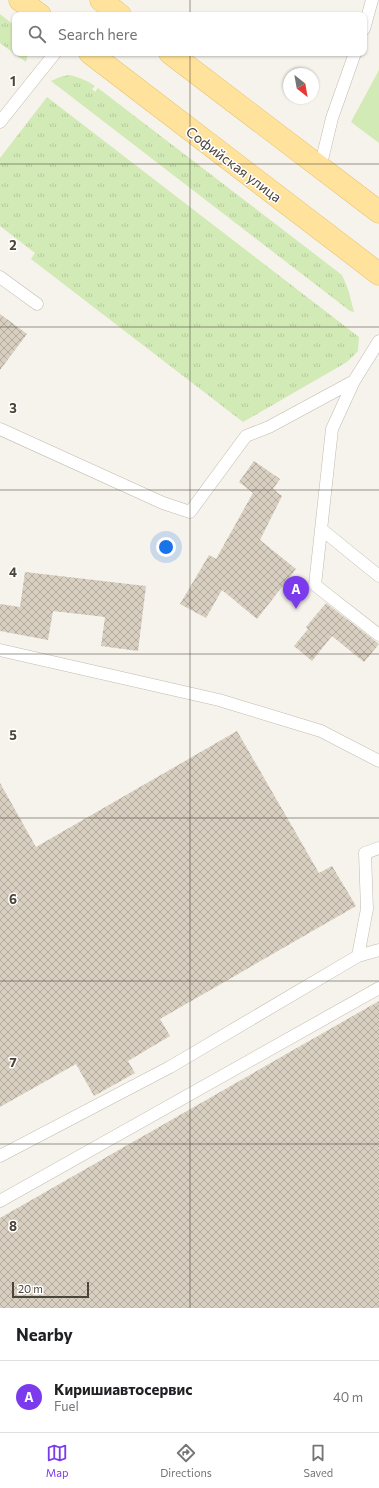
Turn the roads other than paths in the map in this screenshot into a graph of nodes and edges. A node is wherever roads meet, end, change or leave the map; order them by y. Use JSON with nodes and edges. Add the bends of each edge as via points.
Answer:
{"nodes":[{"id":1,"x":20,"y":0,"type":"edge"},
{"id":2,"x":101,"y":0,"type":"edge"},
{"id":3,"x":372,"y":0,"type":"edge"},
{"id":4,"x":36,"y":12,"type":"edge"},
{"id":5,"x":116,"y":12,"type":"edge"},
{"id":6,"x":367,"y":18,"type":"edge"},
{"id":7,"x":53,"y":56,"type":"edge"},
{"id":8,"x":94,"y":56,"type":"edge"},
{"id":9,"x":174,"y":56,"type":"edge"},
{"id":10,"x":354,"y":56,"type":"edge"},
{"id":11,"x":0,"y":122,"type":"edge"},
{"id":12,"x":320,"y":168,"type":"junction"},
{"id":13,"x":379,"y":212,"type":"edge"},
{"id":14,"x":379,"y":274,"type":"edge"},
{"id":15,"x":0,"y":277,"type":"edge"},
{"id":16,"x":37,"y":304,"type":"dead end"},
{"id":17,"x":379,"y":341,"type":"edge"},
{"id":18,"x":354,"y":381,"type":"junction"},
{"id":19,"x":0,"y":429,"type":"edge"},
{"id":20,"x":321,"y":529,"type":"junction"},
{"id":21,"x":379,"y":576,"type":"edge"},
{"id":22,"x":379,"y":635,"type":"edge"},
{"id":23,"x":0,"y":650,"type":"edge"},
{"id":24,"x":379,"y":761,"type":"edge"},
{"id":25,"x":379,"y":848,"type":"edge"},
{"id":26,"x":379,"y":950,"type":"edge"},
{"id":27,"x":358,"y":956,"type":"junction"},
{"id":28,"x":379,"y":988,"type":"edge"},
{"id":29,"x":0,"y":1156,"type":"edge"},
{"id":30,"x":0,"y":1201,"type":"edge"}],
"edges":[{"from":1,"to":4,"type":"main road"},
{"from":2,"to":5,"type":"main road"},
{"from":3,"to":6,"type":"lane"},
{"from":7,"to":11,"type":"lane"},
{"from":8,"to":14,"type":"main road","name":"Софийская улица"},
{"from":9,"to":12,"type":"main road"},
{"from":10,"to":12,"type":"lane","via":[[332,118]]},
{"from":12,"to":13,"type":"main road"},
{"from":15,"to":16,"type":"lane"},
{"from":17,"to":18,"type":"lane"},
{"from":18,"to":19,"type":"lane","via":[[269,427],[246,436],[190,512],[163,504]]},
{"from":18,"to":20,"type":"lane","via":[[332,429]]},
{"from":20,"to":21,"type":"lane"},
{"from":20,"to":22,"type":"lane","via":[[315,585]]},
{"from":23,"to":24,"type":"lane","via":[[219,700],[321,731]]},
{"from":25,"to":27,"type":"lane","via":[[365,853],[367,909]]},
{"from":26,"to":27,"type":"lane"},
{"from":27,"to":29,"type":"lane","via":[[170,1067]]},
{"from":28,"to":30,"type":"lane"}]}
